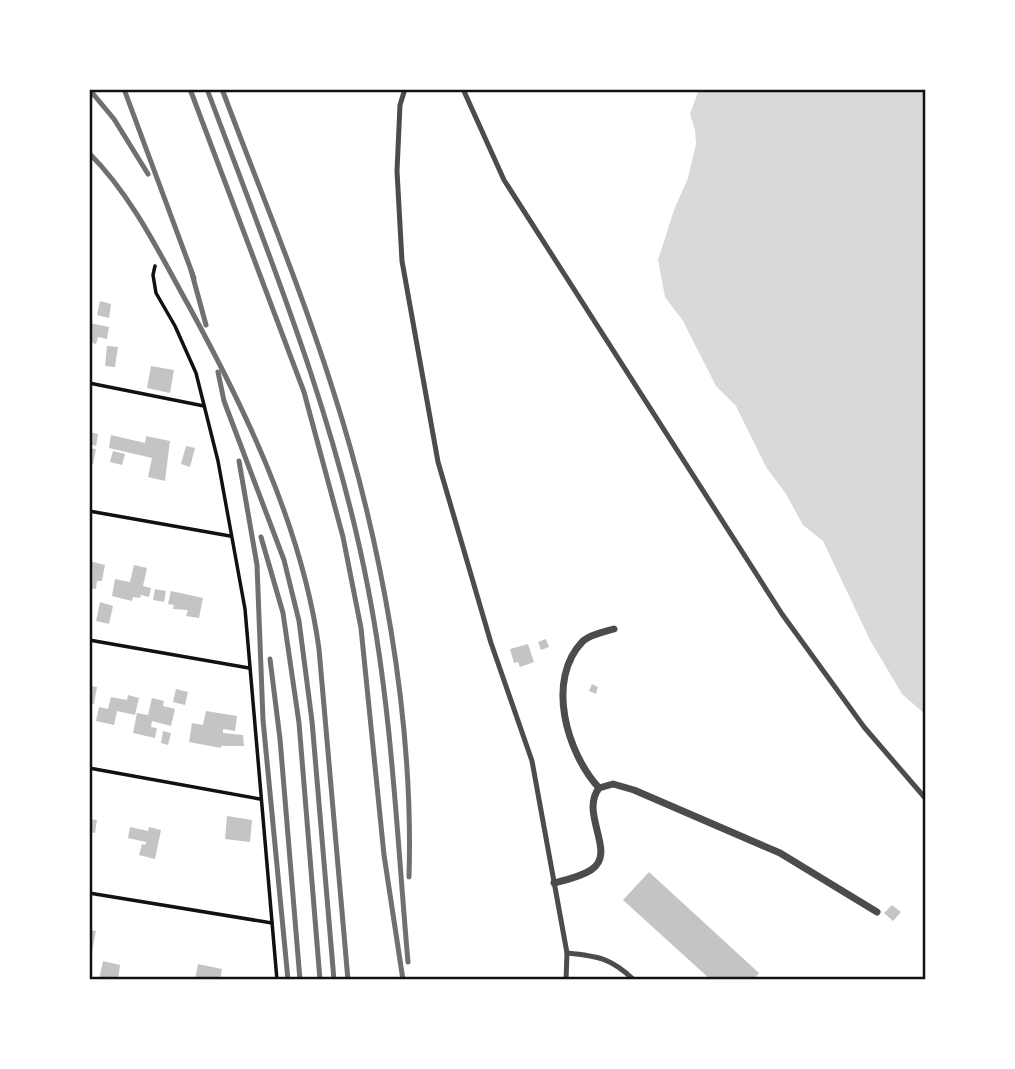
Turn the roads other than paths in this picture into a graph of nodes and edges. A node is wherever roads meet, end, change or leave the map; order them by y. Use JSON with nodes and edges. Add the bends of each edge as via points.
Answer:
{"nodes":[{"id":1,"x":405,"y":89,"type":"edge"},
{"id":2,"x":463,"y":89,"type":"edge"},
{"id":3,"x":614,"y":629,"type":"dead end"},
{"id":4,"x":599,"y":788,"type":"junction"},
{"id":5,"x":926,"y":799,"type":"edge"},
{"id":6,"x":554,"y":883,"type":"junction"},
{"id":7,"x":877,"y":912,"type":"dead end"},
{"id":8,"x":567,"y":953,"type":"junction"},
{"id":9,"x":566,"y":980,"type":"edge"},
{"id":10,"x":634,"y":980,"type":"edge"}],
"edges":[{"from":1,"to":6,"type":"lane","via":[[397,171],[402,261],[438,462],[491,643],[532,761]]},
{"from":2,"to":5,"type":"lane","via":[[504,180],[782,614],[864,727]]},
{"from":3,"to":4,"type":"street","via":[[584,640],[572,656],[563,685],[563,707],[576,753]]},
{"from":4,"to":6,"type":"street","via":[[592,810],[601,847],[599,861],[591,870]]},
{"from":4,"to":7,"type":"street","via":[[622,785],[780,853]]},
{"from":6,"to":8,"type":"lane"},
{"from":8,"to":9,"type":"lane"},
{"from":8,"to":10,"type":"lane","via":[[605,958]]}]}
